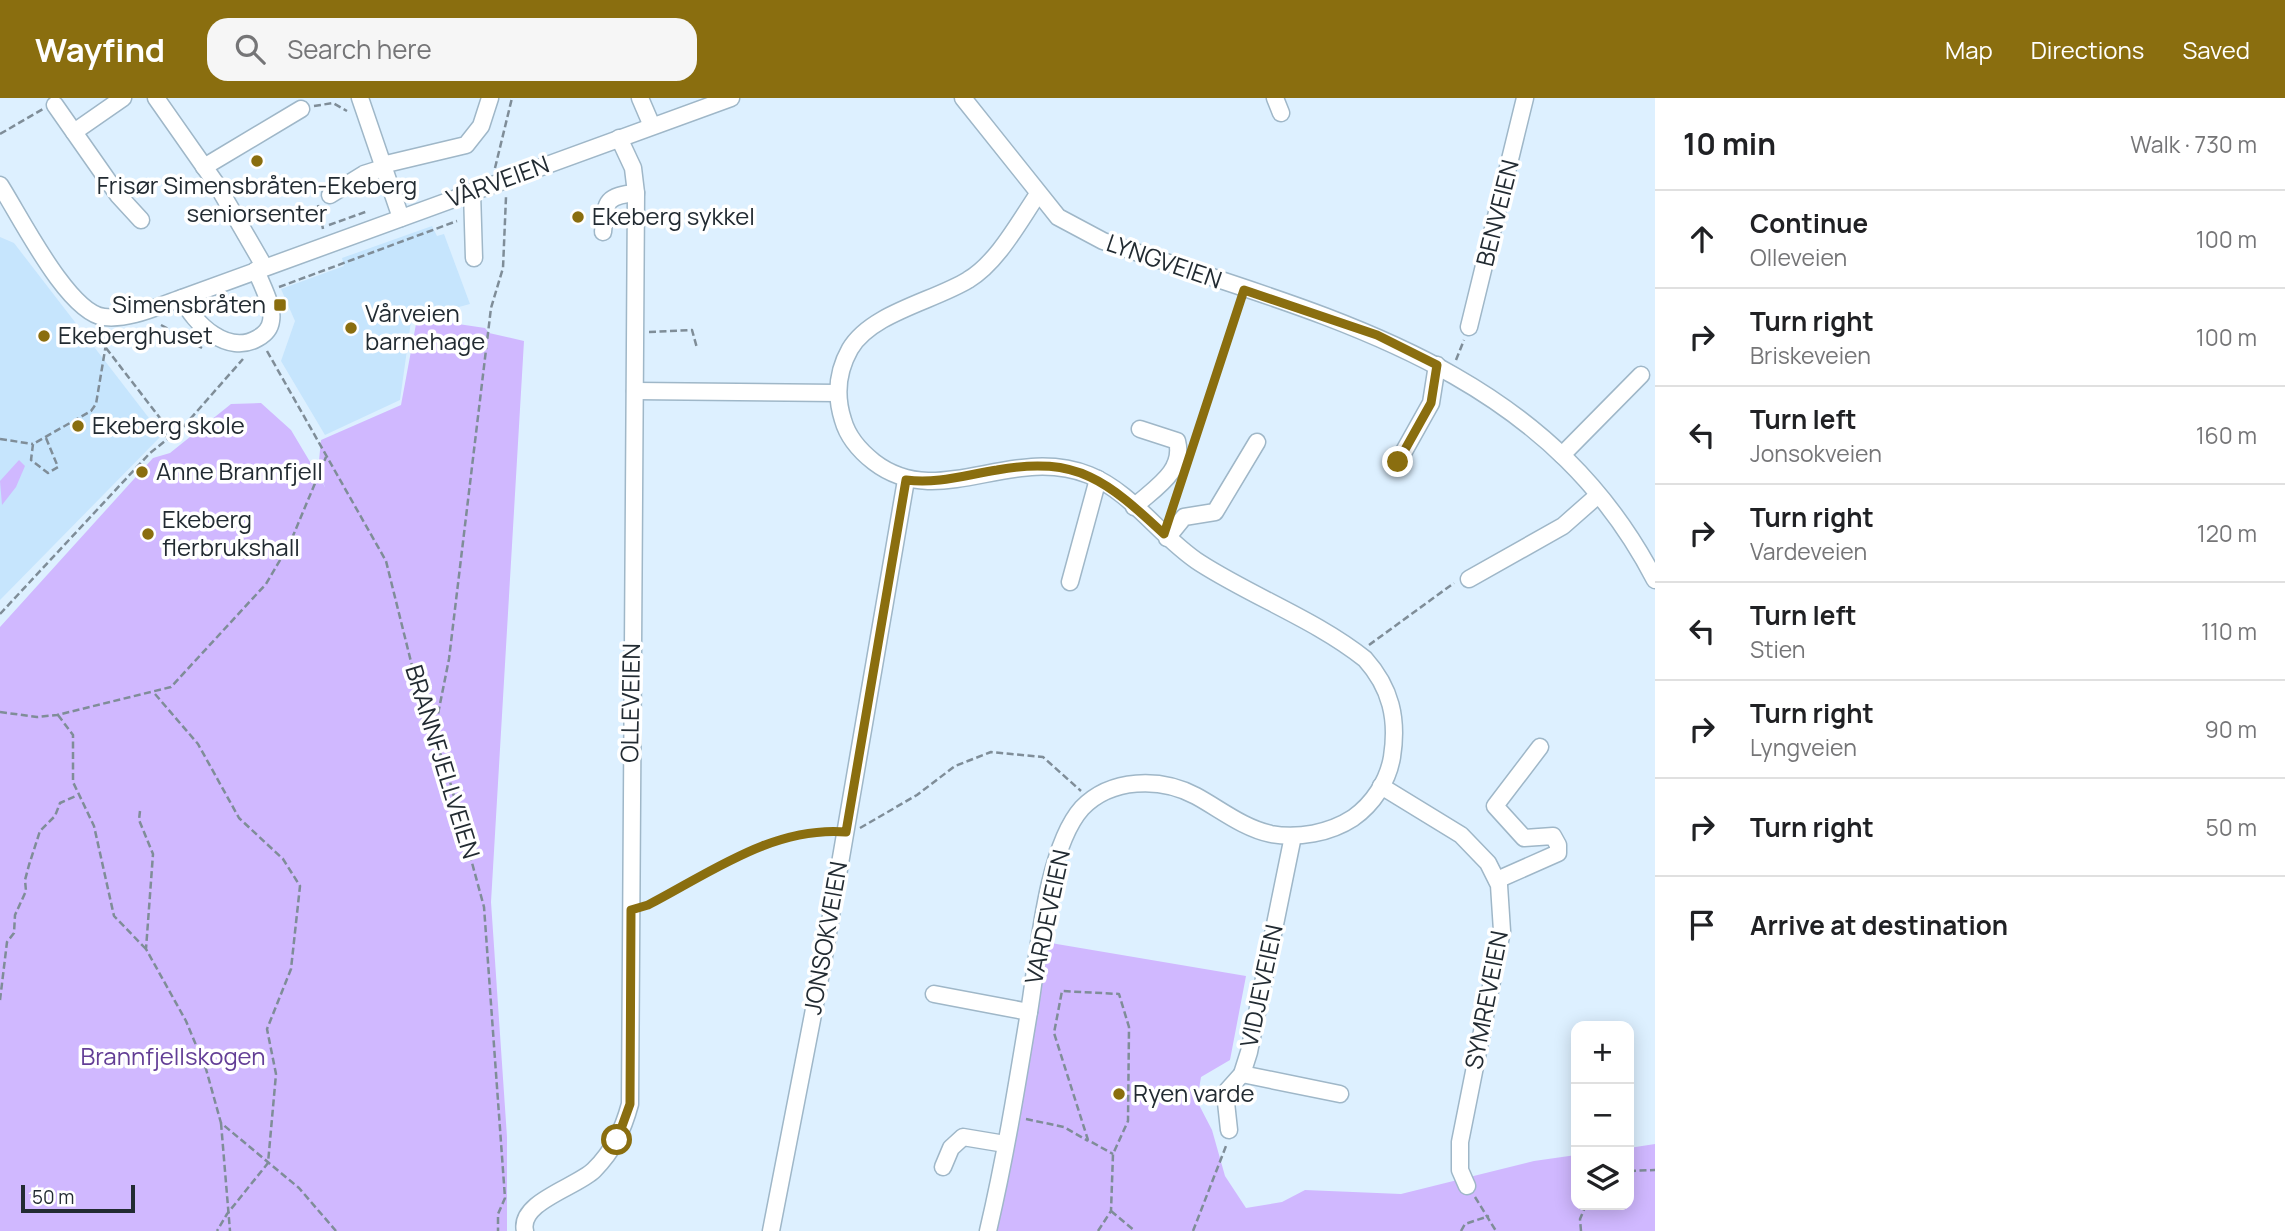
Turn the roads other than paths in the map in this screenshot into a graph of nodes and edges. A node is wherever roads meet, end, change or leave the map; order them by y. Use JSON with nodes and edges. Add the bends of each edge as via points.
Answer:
{"nodes":[{"id":1,"x":123,"y":98,"type":"edge"},
{"id":2,"x":156,"y":98,"type":"edge"},
{"id":3,"x":360,"y":98,"type":"edge"},
{"id":4,"x":490,"y":98,"type":"edge"},
{"id":5,"x":640,"y":98,"type":"edge"},
{"id":6,"x":679,"y":98,"type":"edge"},
{"id":7,"x":731,"y":98,"type":"edge"},
{"id":8,"x":963,"y":98,"type":"edge"},
{"id":9,"x":1525,"y":98,"type":"edge"},
{"id":10,"x":55,"y":106,"type":"road end"},
{"id":11,"x":300,"y":109,"type":"road end"},
{"id":12,"x":685,"y":115,"type":"junction"},
{"id":13,"x":652,"y":126,"type":"junction"},
{"id":14,"x":74,"y":132,"type":"junction"},
{"id":15,"x":619,"y":138,"type":"junction"},
{"id":16,"x":383,"y":166,"type":"junction"},
{"id":17,"x":204,"y":167,"type":"junction"},
{"id":18,"x":0,"y":185,"type":"edge"},
{"id":19,"x":472,"y":192,"type":"junction"},
{"id":20,"x":636,"y":193,"type":"junction"},
{"id":21,"x":1038,"y":194,"type":"junction"},
{"id":22,"x":330,"y":195,"type":"road end"},
{"id":23,"x":489,"y":209,"type":"dead end"},
{"id":24,"x":7,"y":210,"type":"edge"},
{"id":25,"x":473,"y":215,"type":"junction"},
{"id":26,"x":401,"y":218,"type":"junction"},
{"id":27,"x":141,"y":220,"type":"dead end"},
{"id":28,"x":603,"y":232,"type":"dead end"},
{"id":29,"x":474,"y":258,"type":"dead end"},
{"id":30,"x":260,"y":268,"type":"junction"},
{"id":31,"x":182,"y":298,"type":"junction"},
{"id":32,"x":1469,"y":327,"type":"dead end"},
{"id":33,"x":1437,"y":365,"type":"junction"},
{"id":34,"x":1641,"y":375,"type":"dead end"},
{"id":35,"x":635,"y":391,"type":"junction"},
{"id":36,"x":837,"y":393,"type":"junction"},
{"id":37,"x":1140,"y":429,"type":"dead end"},
{"id":38,"x":1257,"y":442,"type":"dead end"},
{"id":39,"x":1562,"y":455,"type":"junction"},
{"id":40,"x":1398,"y":462,"type":"dead end"},
{"id":41,"x":1098,"y":479,"type":"junction"},
{"id":42,"x":906,"y":480,"type":"junction"},
{"id":43,"x":1597,"y":496,"type":"junction"},
{"id":44,"x":1134,"y":507,"type":"junction"},
{"id":45,"x":1167,"y":538,"type":"junction"},
{"id":46,"x":1650,"y":559,"type":"edge"},
{"id":47,"x":1655,"y":580,"type":"edge"},
{"id":48,"x":1462,"y":581,"type":"road end"},
{"id":49,"x":1070,"y":582,"type":"dead end"},
{"id":50,"x":1540,"y":747,"type":"dead end"},
{"id":51,"x":1381,"y":786,"type":"junction"},
{"id":52,"x":1293,"y":836,"type":"junction"},
{"id":53,"x":1497,"y":880,"type":"junction"},
{"id":54,"x":934,"y":994,"type":"dead end"},
{"id":55,"x":1029,"y":1012,"type":"junction"},
{"id":56,"x":1242,"y":1074,"type":"junction"},
{"id":57,"x":1340,"y":1094,"type":"dead end"},
{"id":58,"x":1229,"y":1130,"type":"road end"},
{"id":59,"x":1006,"y":1144,"type":"junction"},
{"id":60,"x":943,"y":1167,"type":"dead end"},
{"id":61,"x":1467,"y":1186,"type":"road end"},
{"id":62,"x":524,"y":1228,"type":"edge"},
{"id":63,"x":771,"y":1231,"type":"edge"},
{"id":64,"x":988,"y":1231,"type":"edge"}],
"edges":[{"from":1,"to":14,"type":"street"},
{"from":2,"to":17,"type":"street"},
{"from":3,"to":16,"type":"street"},
{"from":4,"to":16,"type":"street","via":[[481,126],[466,145]]},
{"from":5,"to":13,"type":"street"},
{"from":6,"to":12,"type":"street"},
{"from":7,"to":12,"type":"street","name":"VÅRVEIEN"},
{"from":8,"to":21,"type":"street","name":"LYNGVEIEN"},
{"from":9,"to":32,"type":"street","name":"BENVEIEN"},
{"from":10,"to":14,"type":"street"},
{"from":11,"to":17,"type":"street"},
{"from":12,"to":13,"type":"street","name":"VÅRVEIEN"},
{"from":13,"to":15,"type":"street","name":"VÅRVEIEN"},
{"from":14,"to":27,"type":"street","via":[[117,195]]},
{"from":15,"to":19,"type":"street","name":"VÅRVEIEN"},
{"from":15,"to":20,"type":"street","name":"OLLEVEIEN","via":[[633,168]]},
{"from":16,"to":22,"type":"street"},
{"from":16,"to":26,"type":"street"},
{"from":17,"to":30,"type":"street"},
{"from":18,"to":24,"type":"street","name":"VÅRVEIEN"},
{"from":19,"to":25,"type":"street"},
{"from":19,"to":26,"type":"street","name":"VÅRVEIEN"},
{"from":20,"to":28,"type":"street","via":[[614,194],[608,200]]},
{"from":20,"to":35,"type":"street","name":"OLLEVEIEN"},
{"from":21,"to":33,"type":"street","name":"LYNGVEIEN","via":[[1058,217],[1094,237],[1377,335]]},
{"from":21,"to":36,"type":"street","name":"VARDEVEIEN","via":[[970,279],[915,304],[858,338],[839,375]]},
{"from":23,"to":25,"type":"street"},
{"from":24,"to":31,"type":"street","name":"VÅRVEIEN","via":[[64,288],[90,313],[126,316]]},
{"from":25,"to":29,"type":"street"},
{"from":26,"to":30,"type":"street","name":"VÅRVEIEN"},
{"from":30,"to":31,"type":"street","name":"VÅRVEIEN"},
{"from":30,"to":31,"type":"street","via":[[271,323],[249,342],[228,342],[196,321]]},
{"from":33,"to":39,"type":"street","name":"LYNGVEIEN","via":[[1508,408]]},
{"from":33,"to":40,"type":"street","via":[[1431,403]]},
{"from":34,"to":39,"type":"street"},
{"from":35,"to":36,"type":"street"},
{"from":35,"to":62,"type":"street","name":"OLLEVEIEN","via":[[630,1104],[611,1151],[592,1172],[539,1203]]},
{"from":36,"to":42,"type":"street","name":"VARDEVEIEN","via":[[845,427],[855,445],[889,474]]},
{"from":37,"to":44,"type":"street","via":[[1171,438],[1179,448],[1164,483]]},
{"from":38,"to":45,"type":"street","via":[[1216,512],[1184,517]]},
{"from":39,"to":43,"type":"street","name":"LYNGVEIEN"},
{"from":41,"to":42,"type":"street","name":"VARDEVEIEN","via":[[1059,467],[1024,466],[928,483]]},
{"from":41,"to":44,"type":"street","name":"VARDEVEIEN"},
{"from":41,"to":49,"type":"street"},
{"from":42,"to":63,"type":"street","name":"JONSOKVEIEN"},
{"from":43,"to":46,"type":"street","name":"LYNGVEIEN"},
{"from":43,"to":48,"type":"street","via":[[1563,526]]},
{"from":44,"to":45,"type":"street","name":"VARDEVEIEN"},
{"from":45,"to":51,"type":"street","name":"VARDEVEIEN","via":[[1200,564],[1360,655],[1380,675],[1393,711],[1391,759]]},
{"from":46,"to":47,"type":"street","name":"LYNGVEIEN"},
{"from":50,"to":53,"type":"street","via":[[1495,806],[1524,838],[1553,836],[1559,853]]},
{"from":51,"to":52,"type":"street","name":"VARDEVEIEN","via":[[1368,806],[1349,820],[1331,829]]},
{"from":51,"to":53,"type":"street","name":"SYMREVEIEN","via":[[1461,835],[1480,853]]},
{"from":52,"to":55,"type":"street","name":"VARDEVEIEN","via":[[1270,834],[1168,785],[1126,785],[1100,794],[1072,823],[1058,856]]},
{"from":52,"to":56,"type":"street","name":"VIDJEVEIEN"},
{"from":53,"to":61,"type":"street","name":"SYMREVEIEN","via":[[1502,932],[1459,1151]]},
{"from":54,"to":55,"type":"street"},
{"from":55,"to":59,"type":"street","name":"VARDEVEIEN"},
{"from":56,"to":57,"type":"street"},
{"from":56,"to":58,"type":"street","name":"VIDJEVEIEN","via":[[1225,1093]]},
{"from":59,"to":60,"type":"street","via":[[963,1137],[954,1143]]},
{"from":59,"to":64,"type":"street","name":"VARDEVEIEN"}]}
